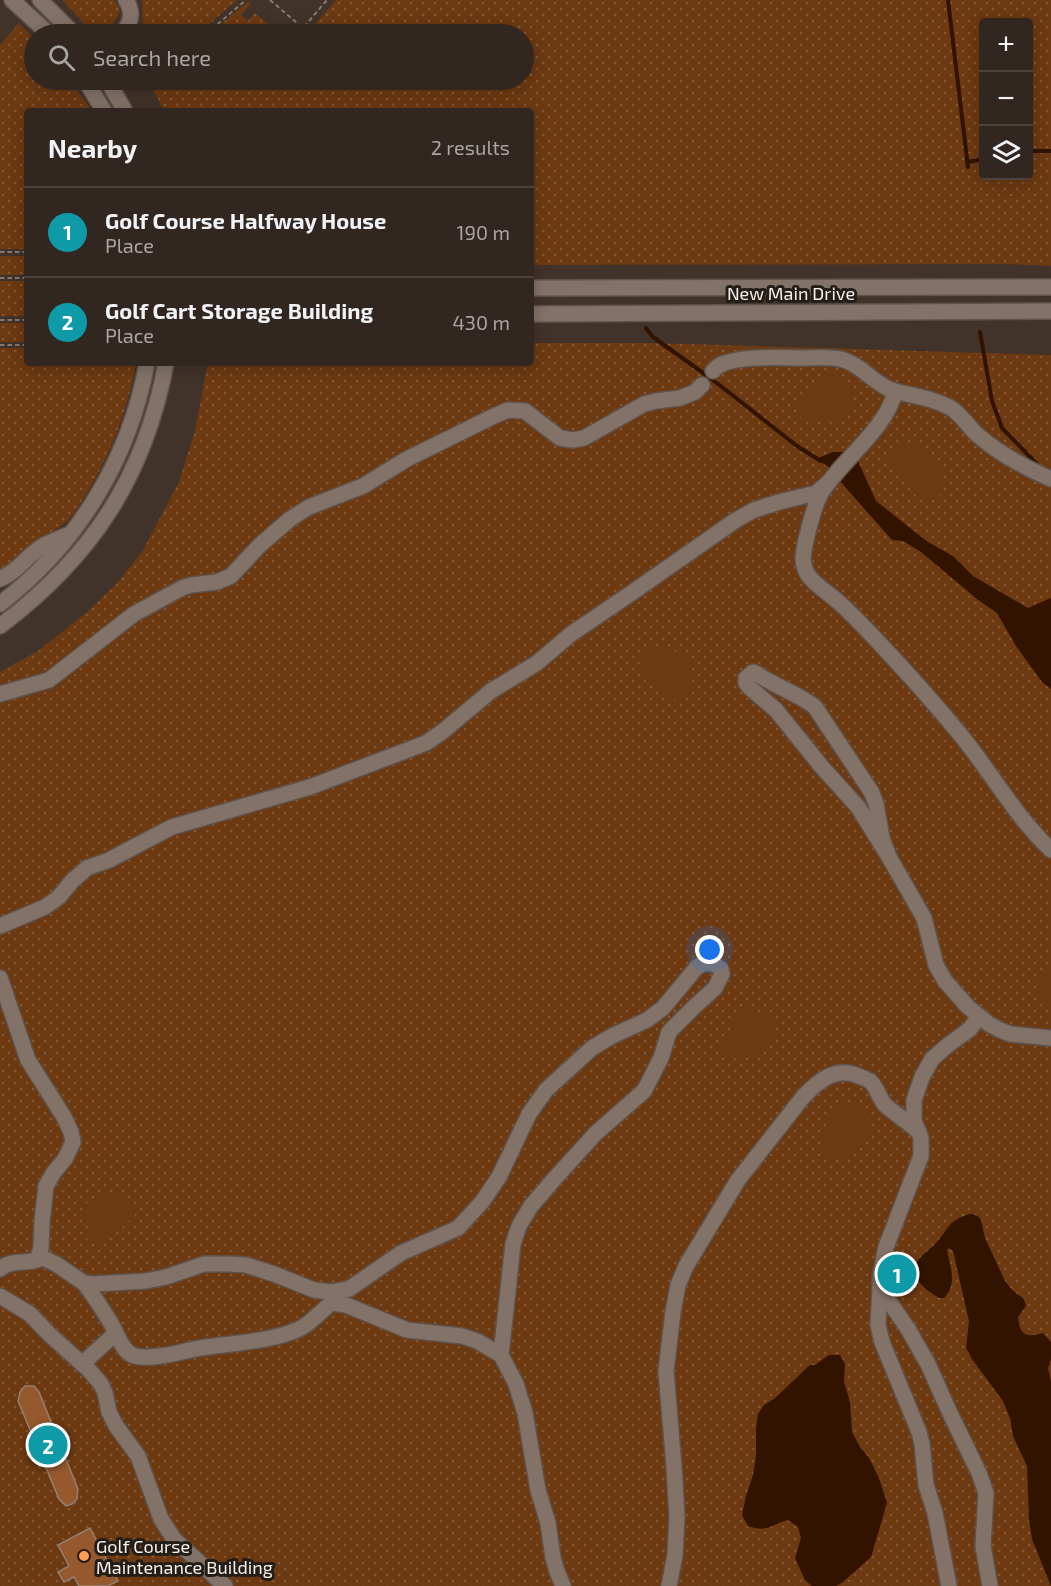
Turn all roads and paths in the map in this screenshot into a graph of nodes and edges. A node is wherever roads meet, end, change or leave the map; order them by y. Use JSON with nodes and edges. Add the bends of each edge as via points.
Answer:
{"nodes":[{"id":1,"x":12,"y":0,"type":"edge"},
{"id":2,"x":40,"y":0,"type":"edge"},
{"id":3,"x":126,"y":0,"type":"edge"},
{"id":4,"x":246,"y":0,"type":"edge"},
{"id":5,"x":270,"y":0,"type":"edge"},
{"id":6,"x":327,"y":0,"type":"edge"},
{"id":7,"x":38,"y":24,"type":"edge"},
{"id":8,"x":64,"y":24,"type":"edge"},
{"id":9,"x":129,"y":24,"type":"edge"},
{"id":10,"x":218,"y":24,"type":"edge"},
{"id":11,"x":298,"y":24,"type":"edge"},
{"id":12,"x":306,"y":24,"type":"edge"},
{"id":13,"x":91,"y":90,"type":"edge"},
{"id":14,"x":112,"y":90,"type":"edge"},
{"id":15,"x":102,"y":108,"type":"edge"},
{"id":16,"x":123,"y":108,"type":"edge"},
{"id":17,"x":0,"y":252,"type":"edge"},
{"id":18,"x":24,"y":252,"type":"edge"},
{"id":19,"x":0,"y":278,"type":"edge"},
{"id":20,"x":24,"y":278,"type":"edge"},
{"id":21,"x":826,"y":286,"type":"junction"},
{"id":22,"x":1051,"y":286,"type":"edge"},
{"id":23,"x":534,"y":288,"type":"edge"},
{"id":24,"x":1051,"y":311,"type":"edge"},
{"id":25,"x":827,"y":313,"type":"junction"},
{"id":26,"x":534,"y":314,"type":"edge"},
{"id":27,"x":0,"y":320,"type":"edge"},
{"id":28,"x":24,"y":320,"type":"edge"},
{"id":29,"x":0,"y":345,"type":"edge"},
{"id":30,"x":24,"y":345,"type":"edge"},
{"id":31,"x":146,"y":366,"type":"edge"},
{"id":32,"x":165,"y":366,"type":"edge"},
{"id":33,"x":713,"y":371,"type":"dead end"},
{"id":34,"x":702,"y":386,"type":"dead end"},
{"id":35,"x":895,"y":391,"type":"junction"},
{"id":36,"x":1051,"y":479,"type":"edge"},
{"id":37,"x":829,"y":482,"type":"junction"},
{"id":38,"x":73,"y":532,"type":"junction"},
{"id":39,"x":0,"y":579,"type":"edge"},
{"id":40,"x":0,"y":604,"type":"edge"},
{"id":41,"x":2,"y":619,"type":"edge"},
{"id":42,"x":0,"y":694,"type":"edge"},
{"id":43,"x":1051,"y":850,"type":"edge"},
{"id":44,"x":889,"y":857,"type":"junction"},
{"id":45,"x":0,"y":926,"type":"edge"},
{"id":46,"x":0,"y":978,"type":"edge"},
{"id":47,"x":979,"y":1016,"type":"junction"},
{"id":48,"x":1051,"y":1038,"type":"edge"},
{"id":49,"x":919,"y":1132,"type":"junction"},
{"id":50,"x":39,"y":1256,"type":"junction"},
{"id":51,"x":0,"y":1269,"type":"edge"},
{"id":52,"x":84,"y":1283,"type":"junction"},
{"id":53,"x":880,"y":1288,"type":"junction"},
{"id":54,"x":0,"y":1296,"type":"edge"},
{"id":55,"x":116,"y":1333,"type":"junction"},
{"id":56,"x":501,"y":1355,"type":"junction"},
{"id":57,"x":82,"y":1364,"type":"junction"},
{"id":58,"x":225,"y":1586,"type":"edge"},
{"id":59,"x":563,"y":1586,"type":"edge"},
{"id":60,"x":669,"y":1586,"type":"edge"},
{"id":61,"x":950,"y":1586,"type":"edge"},
{"id":62,"x":990,"y":1586,"type":"edge"}],
"edges":[{"from":1,"to":7,"type":"street"},
{"from":2,"to":8,"type":"street"},
{"from":3,"to":9,"type":"street","via":[[130,7]]},
{"from":4,"to":10,"type":"path"},
{"from":5,"to":11,"type":"path"},
{"from":6,"to":12,"type":"path"},
{"from":13,"to":15,"type":"street"},
{"from":14,"to":16,"type":"street"},
{"from":17,"to":18,"type":"path"},
{"from":19,"to":20,"type":"path"},
{"from":21,"to":22,"type":"street","name":"New Main Drive"},
{"from":21,"to":23,"type":"street","name":"New Main Drive"},
{"from":21,"to":25,"type":"street"},
{"from":24,"to":25,"type":"street","name":"New Main Drive"},
{"from":25,"to":26,"type":"street","name":"New Main Drive"},
{"from":27,"to":28,"type":"path"},
{"from":29,"to":30,"type":"path"},
{"from":31,"to":38,"type":"street","via":[[115,464]]},
{"from":32,"to":41,"type":"street","via":[[145,441],[103,522],[67,568],[35,598]]},
{"from":33,"to":35,"type":"street","via":[[721,364],[756,358],[842,360]]},
{"from":34,"to":42,"type":"street","via":[[680,398],[645,404],[573,441],[560,438],[525,411],[508,410],[494,416],[407,459],[363,486],[309,507],[259,546],[231,576],[182,588],[134,614],[49,680]]},
{"from":35,"to":36,"type":"street","via":[[922,396],[950,408],[1005,455]]},
{"from":35,"to":37,"type":"street","via":[[887,411]]},
{"from":37,"to":43,"type":"street","via":[[816,504],[803,559],[809,577],[853,616],[918,685]]},
{"from":37,"to":45,"type":"street","via":[[816,493],[754,510],[736,520],[571,634],[537,663],[491,691],[426,743],[310,787],[172,827],[87,868],[45,907]]},
{"from":38,"to":39,"type":"street","via":[[41,547]]},
{"from":38,"to":40,"type":"street"},
{"from":44,"to":44,"type":"street","via":[[858,807],[776,710],[748,687],[746,678],[750,674],[759,674],[815,707],[872,793]]},
{"from":44,"to":47,"type":"street","via":[[924,918],[936,965],[945,981]]},
{"from":46,"to":50,"type":"street","via":[[28,1060],[64,1117],[73,1142],[46,1186]]},
{"from":47,"to":48,"type":"street","via":[[1010,1034]]},
{"from":47,"to":49,"type":"street","via":[[970,1029],[932,1059],[922,1077],[915,1100],[914,1121]]},
{"from":49,"to":53,"type":"street","via":[[921,1156],[886,1247]]},
{"from":49,"to":60,"type":"street","via":[[884,1104],[870,1081],[843,1072],[826,1077],[803,1097],[738,1180],[686,1266],[678,1285],[666,1371],[676,1517]]},
{"from":50,"to":51,"type":"street","via":[[29,1263],[17,1261]]},
{"from":50,"to":52,"type":"street"},
{"from":52,"to":55,"type":"street"},
{"from":52,"to":56,"type":"street","via":[[146,1281],[204,1264],[228,1264],[246,1265],[314,1290],[349,1288],[401,1253],[458,1228],[499,1177],[546,1090],[592,1048],[663,1008],[697,967],[714,964],[722,974],[715,988],[669,1032],[644,1091],[596,1133],[531,1206],[519,1226],[513,1244]]},
{"from":53,"to":61,"type":"street","via":[[878,1325],[919,1432],[926,1485]]},
{"from":53,"to":62,"type":"street","via":[[928,1364],[979,1473],[986,1493],[983,1546]]},
{"from":54,"to":57,"type":"street","via":[[30,1314]]},
{"from":55,"to":56,"type":"street","via":[[132,1355],[160,1356],[286,1334],[302,1328],[332,1303],[338,1303],[407,1330],[462,1336]]},
{"from":55,"to":57,"type":"street"},
{"from":56,"to":59,"type":"street","via":[[525,1413],[538,1490]]},
{"from":57,"to":58,"type":"street","via":[[101,1384],[109,1412],[138,1456],[161,1519],[174,1539]]}]}
